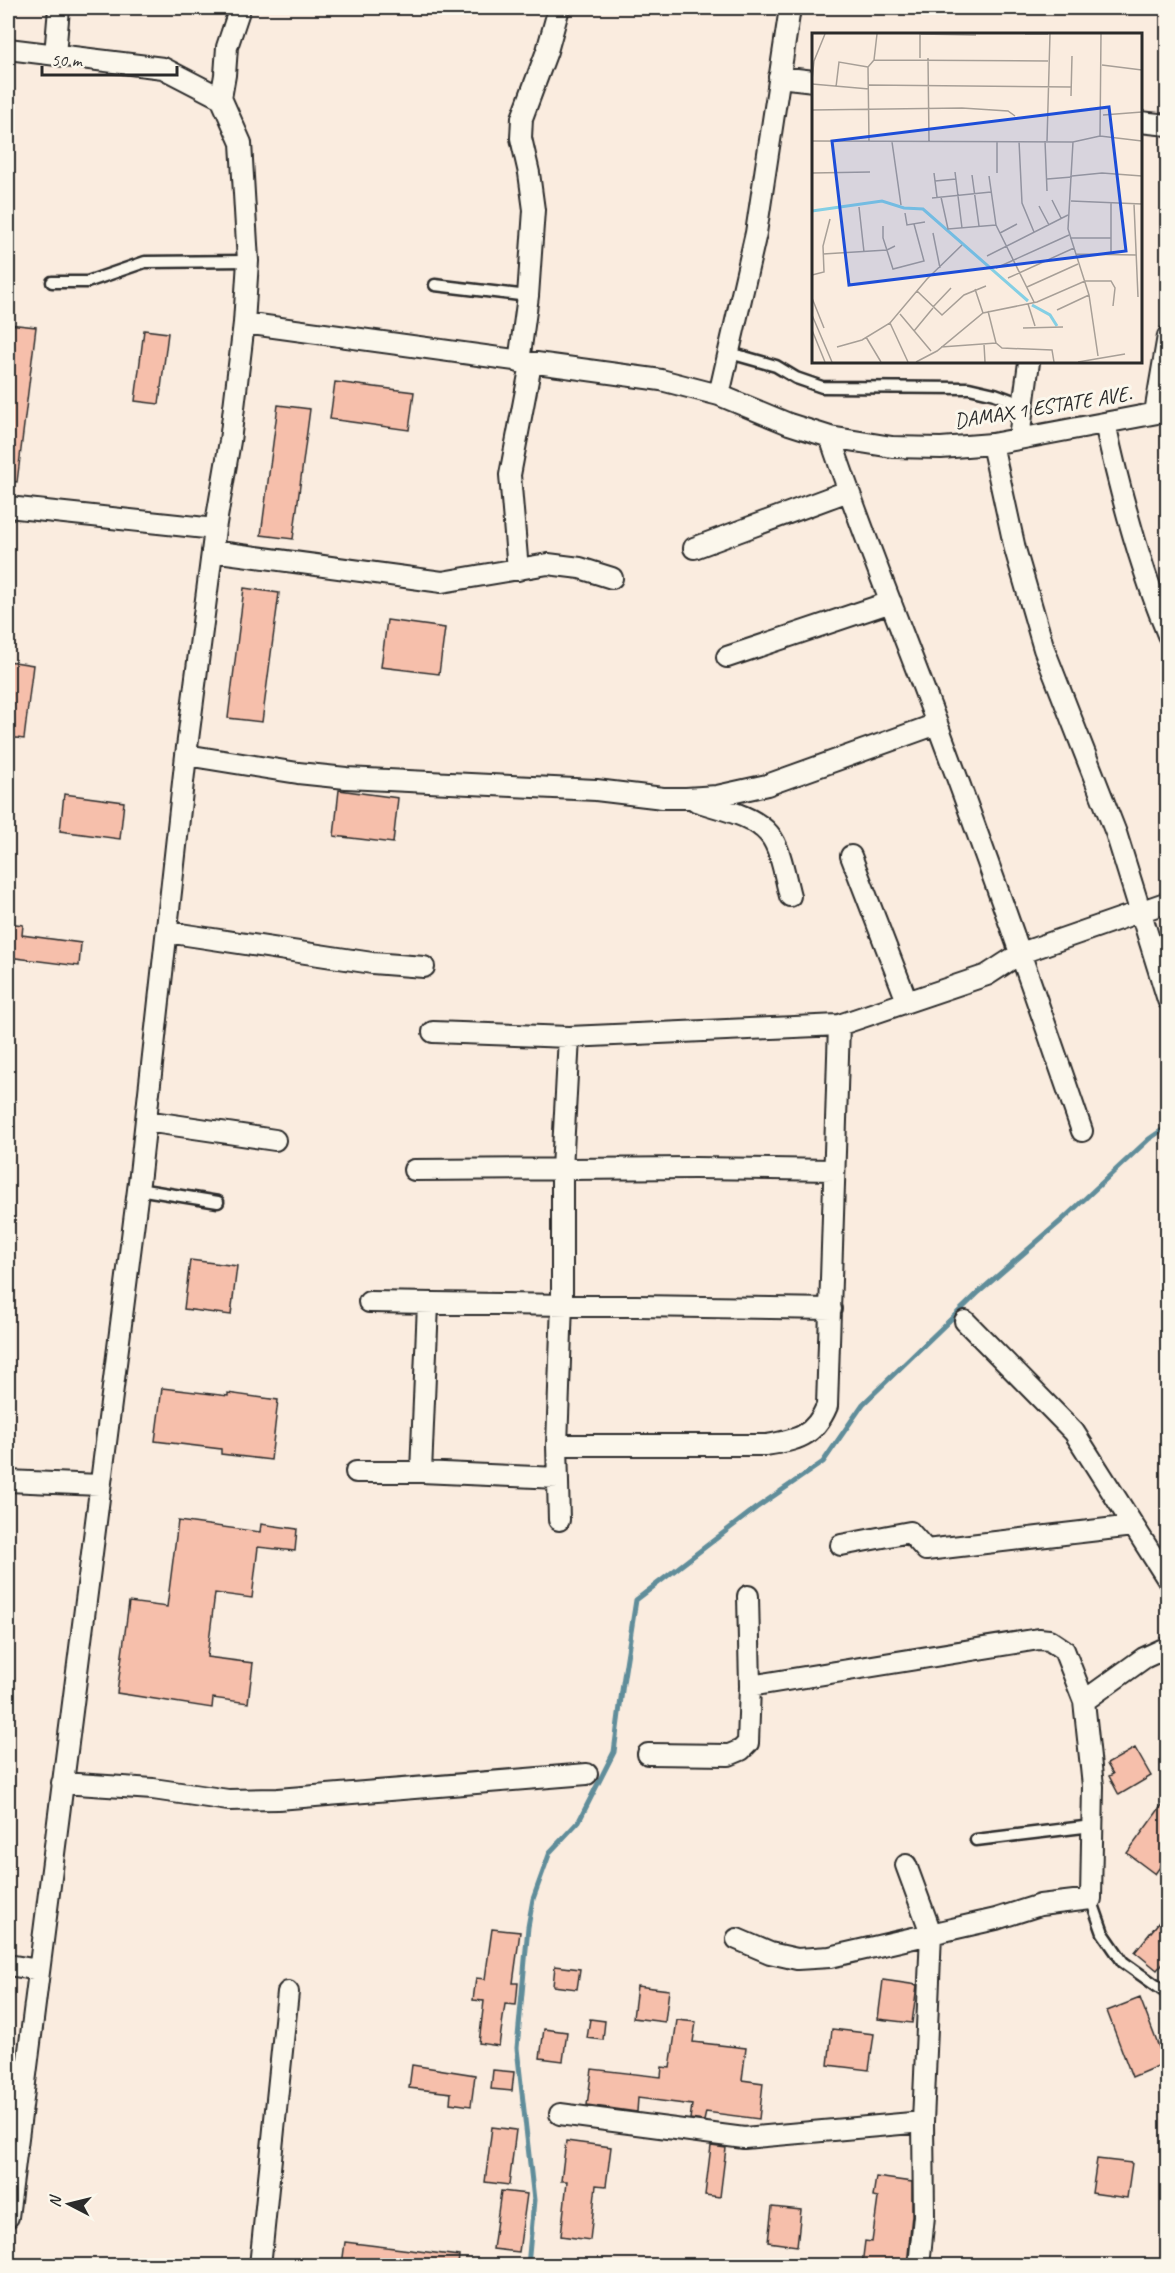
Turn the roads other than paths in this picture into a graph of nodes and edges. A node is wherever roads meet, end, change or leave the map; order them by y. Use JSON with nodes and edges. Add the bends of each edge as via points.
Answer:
{"nodes":[{"id":1,"x":59,"y":8,"type":"edge"},
{"id":2,"x":240,"y":8,"type":"edge"},
{"id":3,"x":559,"y":8,"type":"edge"},
{"id":4,"x":790,"y":8,"type":"edge"},
{"id":5,"x":8,"y":49,"type":"edge"},
{"id":6,"x":55,"y":55,"type":"junction"},
{"id":7,"x":779,"y":77,"type":"junction"},
{"id":8,"x":812,"y":81,"type":"edge"},
{"id":9,"x":220,"y":98,"type":"junction"},
{"id":10,"x":1142,"y":122,"type":"edge"},
{"id":11,"x":1167,"y":125,"type":"edge"},
{"id":12,"x":248,"y":261,"type":"junction"},
{"id":13,"x":52,"y":282,"type":"dead end"},
{"id":14,"x":435,"y":285,"type":"dead end"},
{"id":15,"x":528,"y":296,"type":"junction"},
{"id":16,"x":244,"y":323,"type":"junction"},
{"id":17,"x":1167,"y":336,"type":"edge"},
{"id":18,"x":730,"y":353,"type":"junction"},
{"id":19,"x":525,"y":363,"type":"junction"},
{"id":20,"x":1029,"y":363,"type":"edge"},
{"id":21,"x":719,"y":395,"type":"junction"},
{"id":22,"x":1024,"y":405,"type":"junction"},
{"id":23,"x":1161,"y":412,"type":"edge"},
{"id":24,"x":1105,"y":423,"type":"junction"},
{"id":25,"x":830,"y":437,"type":"junction"},
{"id":26,"x":1019,"y":438,"type":"junction"},
{"id":27,"x":992,"y":444,"type":"junction"},
{"id":28,"x":848,"y":491,"type":"junction"},
{"id":29,"x":8,"y":507,"type":"edge"},
{"id":30,"x":215,"y":529,"type":"junction"},
{"id":31,"x":694,"y":548,"type":"dead end"},
{"id":32,"x":212,"y":551,"type":"junction"},
{"id":33,"x":518,"y":570,"type":"junction"},
{"id":34,"x":612,"y":578,"type":"dead end"},
{"id":35,"x":891,"y":602,"type":"junction"},
{"id":36,"x":1167,"y":635,"type":"edge"},
{"id":37,"x":727,"y":657,"type":"dead end"},
{"id":38,"x":937,"y":724,"type":"junction"},
{"id":39,"x":186,"y":755,"type":"junction"},
{"id":40,"x":686,"y":798,"type":"junction"},
{"id":41,"x":851,"y":856,"type":"dead end"},
{"id":42,"x":790,"y":896,"type":"dead end"},
{"id":43,"x":1167,"y":902,"type":"edge"},
{"id":44,"x":1140,"y":911,"type":"junction"},
{"id":45,"x":167,"y":933,"type":"junction"},
{"id":46,"x":1021,"y":952,"type":"junction"},
{"id":47,"x":424,"y":967,"type":"dead end"},
{"id":48,"x":1167,"y":1000,"type":"edge"},
{"id":49,"x":907,"y":1001,"type":"junction"},
{"id":50,"x":839,"y":1025,"type":"junction"},
{"id":51,"x":433,"y":1032,"type":"dead end"},
{"id":52,"x":569,"y":1036,"type":"junction"},
{"id":53,"x":146,"y":1121,"type":"junction"},
{"id":54,"x":1082,"y":1131,"type":"dead end"},
{"id":55,"x":275,"y":1140,"type":"dead end"},
{"id":56,"x":562,"y":1169,"type":"junction"},
{"id":57,"x":414,"y":1170,"type":"dead end"},
{"id":58,"x":834,"y":1170,"type":"junction"},
{"id":59,"x":138,"y":1189,"type":"junction"},
{"id":60,"x":218,"y":1202,"type":"dead end"},
{"id":61,"x":369,"y":1302,"type":"dead end"},
{"id":62,"x":562,"y":1303,"type":"junction"},
{"id":63,"x":428,"y":1304,"type":"junction"},
{"id":64,"x":831,"y":1309,"type":"junction"},
{"id":65,"x":965,"y":1321,"type":"dead end"},
{"id":66,"x":557,"y":1445,"type":"junction"},
{"id":67,"x":356,"y":1472,"type":"dead end"},
{"id":68,"x":421,"y":1472,"type":"junction"},
{"id":69,"x":558,"y":1478,"type":"junction"},
{"id":70,"x":8,"y":1481,"type":"edge"},
{"id":71,"x":99,"y":1485,"type":"junction"},
{"id":72,"x":559,"y":1520,"type":"dead end"},
{"id":73,"x":1133,"y":1526,"type":"junction"},
{"id":74,"x":841,"y":1545,"type":"dead end"},
{"id":75,"x":1167,"y":1580,"type":"edge"},
{"id":76,"x":748,"y":1596,"type":"dead end"},
{"id":77,"x":1167,"y":1647,"type":"edge"},
{"id":78,"x":750,"y":1686,"type":"junction"},
{"id":79,"x":1084,"y":1701,"type":"junction"},
{"id":80,"x":648,"y":1754,"type":"dead end"},
{"id":81,"x":587,"y":1774,"type":"dead end"},
{"id":82,"x":62,"y":1784,"type":"junction"},
{"id":83,"x":1092,"y":1826,"type":"junction"},
{"id":84,"x":976,"y":1840,"type":"dead end"},
{"id":85,"x":906,"y":1865,"type":"dead end"},
{"id":86,"x":1091,"y":1899,"type":"junction"},
{"id":87,"x":931,"y":1933,"type":"junction"},
{"id":88,"x":737,"y":1939,"type":"dead end"},
{"id":89,"x":8,"y":1965,"type":"edge"},
{"id":90,"x":39,"y":1970,"type":"junction"},
{"id":91,"x":288,"y":1992,"type":"dead end"},
{"id":92,"x":1167,"y":1994,"type":"edge"},
{"id":93,"x":560,"y":2114,"type":"dead end"},
{"id":94,"x":923,"y":2122,"type":"junction"},
{"id":95,"x":8,"y":2217,"type":"edge"},
{"id":96,"x":260,"y":2265,"type":"edge"},
{"id":97,"x":919,"y":2265,"type":"edge"}],
"edges":[{"from":1,"to":6,"type":"street"},
{"from":2,"to":9,"type":"street","via":[[227,47]]},
{"from":3,"to":15,"type":"street","via":[[522,118],[520,138],[534,210]]},
{"from":4,"to":7,"type":"street"},
{"from":5,"to":6,"type":"street"},
{"from":6,"to":9,"type":"street","via":[[164,68]]},
{"from":7,"to":8,"type":"street"},
{"from":7,"to":18,"type":"street","via":[[756,233]]},
{"from":9,"to":12,"type":"street","via":[[240,142]]},
{"from":10,"to":11,"type":"street"},
{"from":12,"to":13,"type":"lane","via":[[145,262],[87,282]]},
{"from":12,"to":16,"type":"street"},
{"from":14,"to":15,"type":"lane"},
{"from":15,"to":19,"type":"street"},
{"from":16,"to":19,"type":"street","name":"DAMAX 1 ESTATE AVE."},
{"from":16,"to":30,"type":"street"},
{"from":17,"to":23,"type":"street"},
{"from":18,"to":21,"type":"street"},
{"from":18,"to":22,"type":"lane","via":[[776,366],[822,387],[969,388]]},
{"from":19,"to":21,"type":"street","name":"DAMAX 1 ESTATE AVE.","via":[[661,380]]},
{"from":19,"to":33,"type":"street","via":[[510,475]]},
{"from":20,"to":22,"type":"street"},
{"from":21,"to":25,"type":"street","name":"DAMAX 1 ESTATE AVE."},
{"from":22,"to":26,"type":"street"},
{"from":23,"to":24,"type":"street","name":"DAMAX 1 ESTATE AVE."},
{"from":24,"to":26,"type":"street","name":"DAMAX 1 ESTATE AVE."},
{"from":24,"to":36,"type":"street","via":[[1118,479]]},
{"from":25,"to":27,"type":"street","name":"DAMAX 1 ESTATE AVE.","via":[[892,447]]},
{"from":25,"to":28,"type":"street"},
{"from":26,"to":27,"type":"street","name":"DAMAX 1 ESTATE AVE."},
{"from":27,"to":44,"type":"street","via":[[1015,549],[1044,650],[1116,833]]},
{"from":28,"to":31,"type":"street"},
{"from":28,"to":35,"type":"street"},
{"from":29,"to":30,"type":"street"},
{"from":30,"to":32,"type":"street"},
{"from":32,"to":33,"type":"street","via":[[442,582]]},
{"from":32,"to":39,"type":"street"},
{"from":33,"to":34,"type":"street","via":[[548,564]]},
{"from":35,"to":37,"type":"street"},
{"from":35,"to":38,"type":"street"},
{"from":38,"to":40,"type":"street","via":[[767,785]]},
{"from":38,"to":46,"type":"street"},
{"from":39,"to":40,"type":"street","via":[[346,778]]},
{"from":39,"to":45,"type":"street"},
{"from":40,"to":42,"type":"street","via":[[752,820],[770,834]]},
{"from":41,"to":49,"type":"street"},
{"from":43,"to":44,"type":"street"},
{"from":44,"to":46,"type":"street"},
{"from":44,"to":48,"type":"street"},
{"from":45,"to":47,"type":"street"},
{"from":45,"to":53,"type":"street"},
{"from":46,"to":49,"type":"street","via":[[987,975]]},
{"from":46,"to":54,"type":"street"},
{"from":49,"to":50,"type":"street"},
{"from":50,"to":52,"type":"street"},
{"from":50,"to":58,"type":"street"},
{"from":51,"to":52,"type":"street"},
{"from":52,"to":56,"type":"street"},
{"from":53,"to":55,"type":"street"},
{"from":53,"to":59,"type":"street"},
{"from":56,"to":57,"type":"street"},
{"from":56,"to":58,"type":"street"},
{"from":56,"to":62,"type":"street"},
{"from":58,"to":64,"type":"street"},
{"from":59,"to":60,"type":"lane"},
{"from":59,"to":71,"type":"street"},
{"from":61,"to":63,"type":"street"},
{"from":62,"to":63,"type":"street"},
{"from":62,"to":64,"type":"street"},
{"from":62,"to":66,"type":"street"},
{"from":63,"to":68,"type":"street"},
{"from":64,"to":66,"type":"street","via":[[826,1406],[815,1427],[796,1439],[766,1445]]},
{"from":65,"to":73,"type":"street","via":[[1074,1432]]},
{"from":66,"to":69,"type":"street"},
{"from":67,"to":68,"type":"street"},
{"from":68,"to":69,"type":"street"},
{"from":69,"to":72,"type":"street"},
{"from":70,"to":71,"type":"street"},
{"from":71,"to":82,"type":"street"},
{"from":73,"to":74,"type":"street","via":[[926,1550],[909,1532]]},
{"from":73,"to":75,"type":"street"},
{"from":76,"to":78,"type":"street"},
{"from":77,"to":79,"type":"street","via":[[1144,1658]]},
{"from":78,"to":79,"type":"street","via":[[1043,1639],[1064,1650]]},
{"from":78,"to":80,"type":"street","via":[[748,1743],[741,1750],[729,1755]]},
{"from":79,"to":83,"type":"street"},
{"from":81,"to":82,"type":"street","via":[[228,1800]]},
{"from":82,"to":90,"type":"street"},
{"from":83,"to":84,"type":"lane"},
{"from":83,"to":86,"type":"street"},
{"from":85,"to":87,"type":"street"},
{"from":86,"to":87,"type":"street","via":[[1040,1905]]},
{"from":86,"to":92,"type":"lane","via":[[1103,1933],[1123,1962]]},
{"from":87,"to":88,"type":"street","via":[[830,1957],[797,1959]]},
{"from":87,"to":94,"type":"street"},
{"from":89,"to":90,"type":"street"},
{"from":90,"to":95,"type":"street"},
{"from":91,"to":96,"type":"street"},
{"from":93,"to":94,"type":"street","via":[[744,2138]]},
{"from":94,"to":97,"type":"street","via":[[924,2216]]}]}
